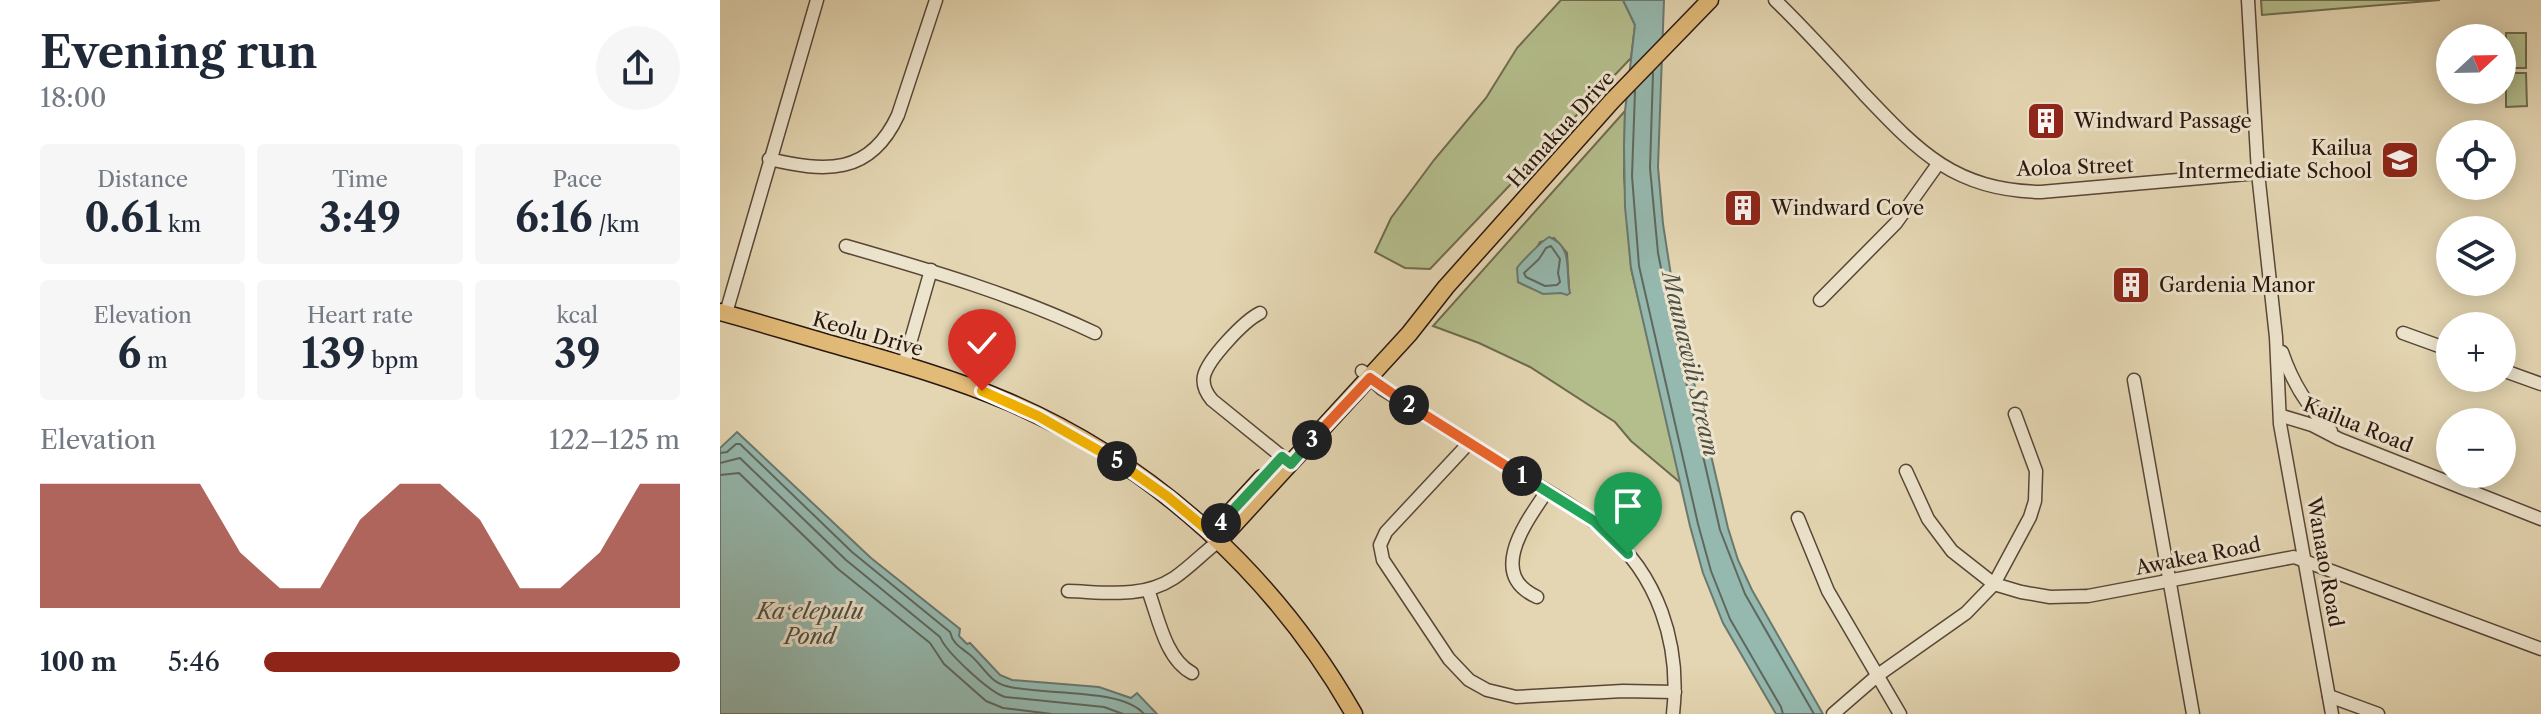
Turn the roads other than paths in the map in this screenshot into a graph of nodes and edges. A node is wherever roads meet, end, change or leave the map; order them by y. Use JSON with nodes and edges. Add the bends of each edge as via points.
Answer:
{"nodes":[{"id":1,"x":815,"y":0,"type":"edge"},
{"id":2,"x":936,"y":0,"type":"edge"},
{"id":3,"x":1710,"y":0,"type":"edge"},
{"id":4,"x":1775,"y":0,"type":"edge"},
{"id":5,"x":2248,"y":0,"type":"edge"},
{"id":6,"x":769,"y":159,"type":"junction"},
{"id":7,"x":1938,"y":164,"type":"junction"},
{"id":8,"x":2258,"y":173,"type":"junction"},
{"id":9,"x":846,"y":246,"type":"dead end"},
{"id":10,"x":931,"y":270,"type":"junction"},
{"id":11,"x":1820,"y":300,"type":"dead end"},
{"id":12,"x":723,"y":313,"type":"edge"},
{"id":13,"x":1260,"y":313,"type":"dead end"},
{"id":14,"x":1095,"y":333,"type":"dead end"},
{"id":15,"x":2403,"y":333,"type":"dead end"},
{"id":16,"x":2276,"y":337,"type":"junction"},
{"id":17,"x":2436,"y":345,"type":"edge"},
{"id":18,"x":904,"y":364,"type":"junction"},
{"id":19,"x":1366,"y":374,"type":"junction"},
{"id":20,"x":2516,"y":375,"type":"edge"},
{"id":21,"x":2134,"y":380,"type":"dead end"},
{"id":22,"x":2541,"y":384,"type":"edge"},
{"id":23,"x":2015,"y":414,"type":"dead end"},
{"id":24,"x":2282,"y":416,"type":"junction"},
{"id":25,"x":2339,"y":439,"type":"junction"},
{"id":26,"x":1469,"y":443,"type":"junction"},
{"id":27,"x":1286,"y":461,"type":"junction"},
{"id":28,"x":1906,"y":471,"type":"dead end"},
{"id":29,"x":1547,"y":491,"type":"junction"},
{"id":30,"x":1798,"y":518,"type":"dead end"},
{"id":31,"x":2541,"y":519,"type":"edge"},
{"id":32,"x":1215,"y":537,"type":"junction"},
{"id":33,"x":2303,"y":560,"type":"junction"},
{"id":34,"x":2170,"y":582,"type":"junction"},
{"id":35,"x":1994,"y":584,"type":"junction"},
{"id":36,"x":1148,"y":590,"type":"junction"},
{"id":37,"x":1068,"y":591,"type":"dead end"},
{"id":38,"x":1537,"y":597,"type":"dead end"},
{"id":39,"x":2541,"y":649,"type":"edge"},
{"id":40,"x":1192,"y":673,"type":"dead end"},
{"id":41,"x":1878,"y":675,"type":"junction"},
{"id":42,"x":1675,"y":692,"type":"junction"},
{"id":43,"x":2329,"y":696,"type":"junction"},
{"id":44,"x":1835,"y":712,"type":"edge"},
{"id":45,"x":1354,"y":714,"type":"edge"},
{"id":46,"x":1673,"y":714,"type":"edge"},
{"id":47,"x":1900,"y":714,"type":"edge"},
{"id":48,"x":2193,"y":714,"type":"edge"},
{"id":49,"x":2332,"y":714,"type":"edge"},
{"id":50,"x":2378,"y":714,"type":"edge"}],
"edges":[{"from":1,"to":6,"type":"street"},
{"from":2,"to":6,"type":"street","via":[[898,115],[877,146],[834,167]]},
{"from":3,"to":19,"type":"main road","name":"Hamakua Drive","via":[[1446,287],[1402,327]]},
{"from":4,"to":7,"type":"street","name":"Aoloa Street","via":[[1906,138]]},
{"from":5,"to":8,"type":"street","name":"Kailua Road"},
{"from":6,"to":12,"type":"street"},
{"from":7,"to":8,"type":"street","name":"Aoloa Street","via":[[1982,184],[2026,191]]},
{"from":7,"to":11,"type":"street","via":[[1896,223]]},
{"from":8,"to":16,"type":"street","name":"Kailua Road"},
{"from":9,"to":10,"type":"street"},
{"from":10,"to":14,"type":"street","via":[[1018,299]]},
{"from":10,"to":18,"type":"street"},
{"from":12,"to":18,"type":"main road","name":"Keolu Drive"},
{"from":13,"to":27,"type":"street","via":[[1244,323],[1211,363],[1204,382],[1212,400]]},
{"from":15,"to":17,"type":"street"},
{"from":16,"to":24,"type":"street","name":"Kailua Road"},
{"from":16,"to":25,"type":"street","via":[[2310,408]]},
{"from":18,"to":32,"type":"main road","name":"Keolu Drive","via":[[982,391],[1065,430],[1143,478]]},
{"from":19,"to":26,"type":"street"},
{"from":19,"to":27,"type":"main road","name":"Hamakua Drive"},
{"from":20,"to":22,"type":"street"},
{"from":21,"to":34,"type":"street"},
{"from":23,"to":35,"type":"street","via":[[2036,471],[2035,501]]},
{"from":24,"to":25,"type":"street","name":"Kailua Road"},
{"from":24,"to":33,"type":"street","name":"Wanaao Road"},
{"from":25,"to":31,"type":"street","name":"Kailua Road"},
{"from":26,"to":29,"type":"street"},
{"from":26,"to":42,"type":"street","via":[[1386,532],[1380,545],[1383,560],[1456,666],[1478,686],[1506,696]]},
{"from":27,"to":32,"type":"main road","name":"Hamakua Drive"},
{"from":28,"to":35,"type":"street","name":"Awakea Road","via":[[1937,533]]},
{"from":29,"to":38,"type":"street","via":[[1514,551],[1517,580]]},
{"from":29,"to":42,"type":"street","via":[[1606,531],[1647,579],[1670,637]]},
{"from":30,"to":41,"type":"street","via":[[1828,591]]},
{"from":32,"to":36,"type":"street","name":"Hamakua Drive","via":[[1176,577]]},
{"from":32,"to":45,"type":"main road","name":"Keolu Drive","via":[[1299,630]]},
{"from":33,"to":34,"type":"street","name":"Awakea Road","via":[[2294,557]]},
{"from":33,"to":39,"type":"street","name":"Awakea Road"},
{"from":33,"to":43,"type":"street","name":"Wanaao Road"},
{"from":34,"to":35,"type":"street","name":"Awakea Road","via":[[2063,598]]},
{"from":34,"to":48,"type":"street"},
{"from":35,"to":41,"type":"street","via":[[1966,613]]},
{"from":36,"to":37,"type":"street","name":"Hamakua Drive"},
{"from":36,"to":40,"type":"street","via":[[1173,655]]},
{"from":41,"to":44,"type":"street"},
{"from":41,"to":47,"type":"street"},
{"from":42,"to":46,"type":"street"},
{"from":43,"to":49,"type":"street","name":"Wanaao Road"},
{"from":43,"to":50,"type":"street"}]}
